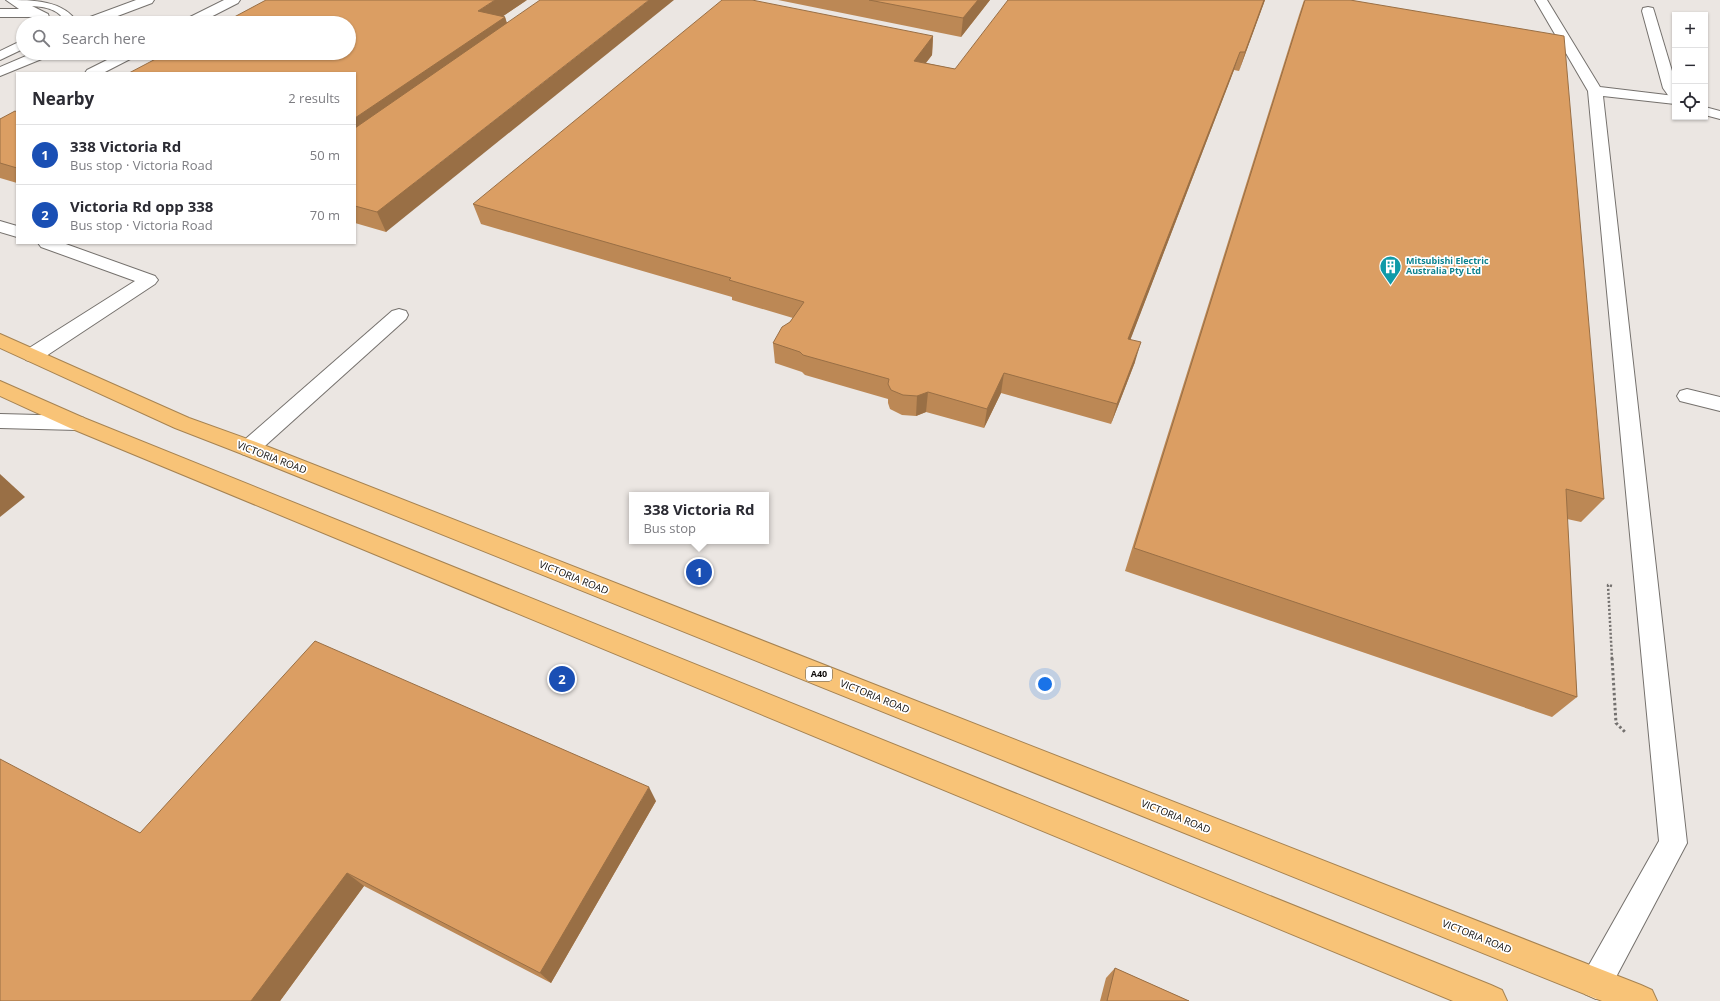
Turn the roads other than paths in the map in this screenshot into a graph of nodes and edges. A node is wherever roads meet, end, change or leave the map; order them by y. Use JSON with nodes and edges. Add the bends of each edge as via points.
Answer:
{"nodes":[{"id":1,"x":12,"y":0,"type":"edge"},
{"id":2,"x":148,"y":0,"type":"edge"},
{"id":3,"x":234,"y":0,"type":"edge"},
{"id":4,"x":1541,"y":0,"type":"edge"},
{"id":5,"x":1648,"y":11,"type":"dead end"},
{"id":6,"x":0,"y":13,"type":"edge"},
{"id":7,"x":24,"y":16,"type":"edge"},
{"id":8,"x":37,"y":16,"type":"edge"},
{"id":9,"x":67,"y":16,"type":"edge"},
{"id":10,"x":106,"y":16,"type":"edge"},
{"id":11,"x":119,"y":16,"type":"edge"},
{"id":12,"x":203,"y":16,"type":"edge"},
{"id":13,"x":16,"y":48,"type":"edge"},
{"id":14,"x":16,"y":50,"type":"edge"},
{"id":15,"x":0,"y":56,"type":"edge"},
{"id":16,"x":28,"y":60,"type":"edge"},
{"id":17,"x":117,"y":60,"type":"edge"},
{"id":18,"x":0,"y":72,"type":"edge"},
{"id":19,"x":94,"y":72,"type":"edge"},
{"id":20,"x":1595,"y":91,"type":"junction"},
{"id":21,"x":1672,"y":91,"type":"edge"},
{"id":22,"x":1672,"y":100,"type":"edge"},
{"id":23,"x":1708,"y":112,"type":"edge"},
{"id":24,"x":1720,"y":115,"type":"edge"},
{"id":25,"x":0,"y":226,"type":"edge"},
{"id":26,"x":16,"y":232,"type":"edge"},
{"id":27,"x":50,"y":244,"type":"edge"},
{"id":28,"x":399,"y":315,"type":"dead end"},
{"id":29,"x":0,"y":340,"type":"edge"},
{"id":30,"x":33,"y":355,"type":"junction"},
{"id":31,"x":0,"y":388,"type":"edge"},
{"id":32,"x":1687,"y":396,"type":"dead end"},
{"id":33,"x":1720,"y":404,"type":"edge"},
{"id":34,"x":0,"y":421,"type":"edge"},
{"id":35,"x":77,"y":422,"type":"junction"},
{"id":36,"x":249,"y":448,"type":"junction"},
{"id":37,"x":1596,"y":983,"type":"junction"},
{"id":38,"x":1491,"y":1001,"type":"edge"},
{"id":39,"x":1641,"y":1001,"type":"edge"}],
"edges":[{"from":1,"to":8,"type":"street"},
{"from":1,"to":9,"type":"street","via":[[52,5],[62,10]]},
{"from":2,"to":10,"type":"street"},
{"from":2,"to":11,"type":"street"},
{"from":3,"to":12,"type":"street"},
{"from":4,"to":20,"type":"street"},
{"from":5,"to":21,"type":"street"},
{"from":6,"to":7,"type":"street"},
{"from":13,"to":15,"type":"street"},
{"from":14,"to":15,"type":"street"},
{"from":16,"to":18,"type":"street"},
{"from":17,"to":19,"type":"street"},
{"from":20,"to":22,"type":"street"},
{"from":20,"to":37,"type":"street","via":[[1673,843]]},
{"from":23,"to":24,"type":"street"},
{"from":25,"to":26,"type":"street"},
{"from":27,"to":30,"type":"street","via":[[149,280]]},
{"from":28,"to":36,"type":"street"},
{"from":29,"to":30,"type":"highway","name":"VICTORIA ROAD","number":"A40"},
{"from":30,"to":36,"type":"highway","name":"VICTORIA ROAD","number":"A40","via":[[182,423]]},
{"from":31,"to":35,"type":"highway"},
{"from":32,"to":33,"type":"street"},
{"from":34,"to":35,"type":"street"},
{"from":35,"to":38,"type":"highway"},
{"from":36,"to":37,"type":"highway","name":"VICTORIA ROAD","number":"A40"},
{"from":37,"to":39,"type":"highway","name":"VICTORIA ROAD","number":"A40"}]}
